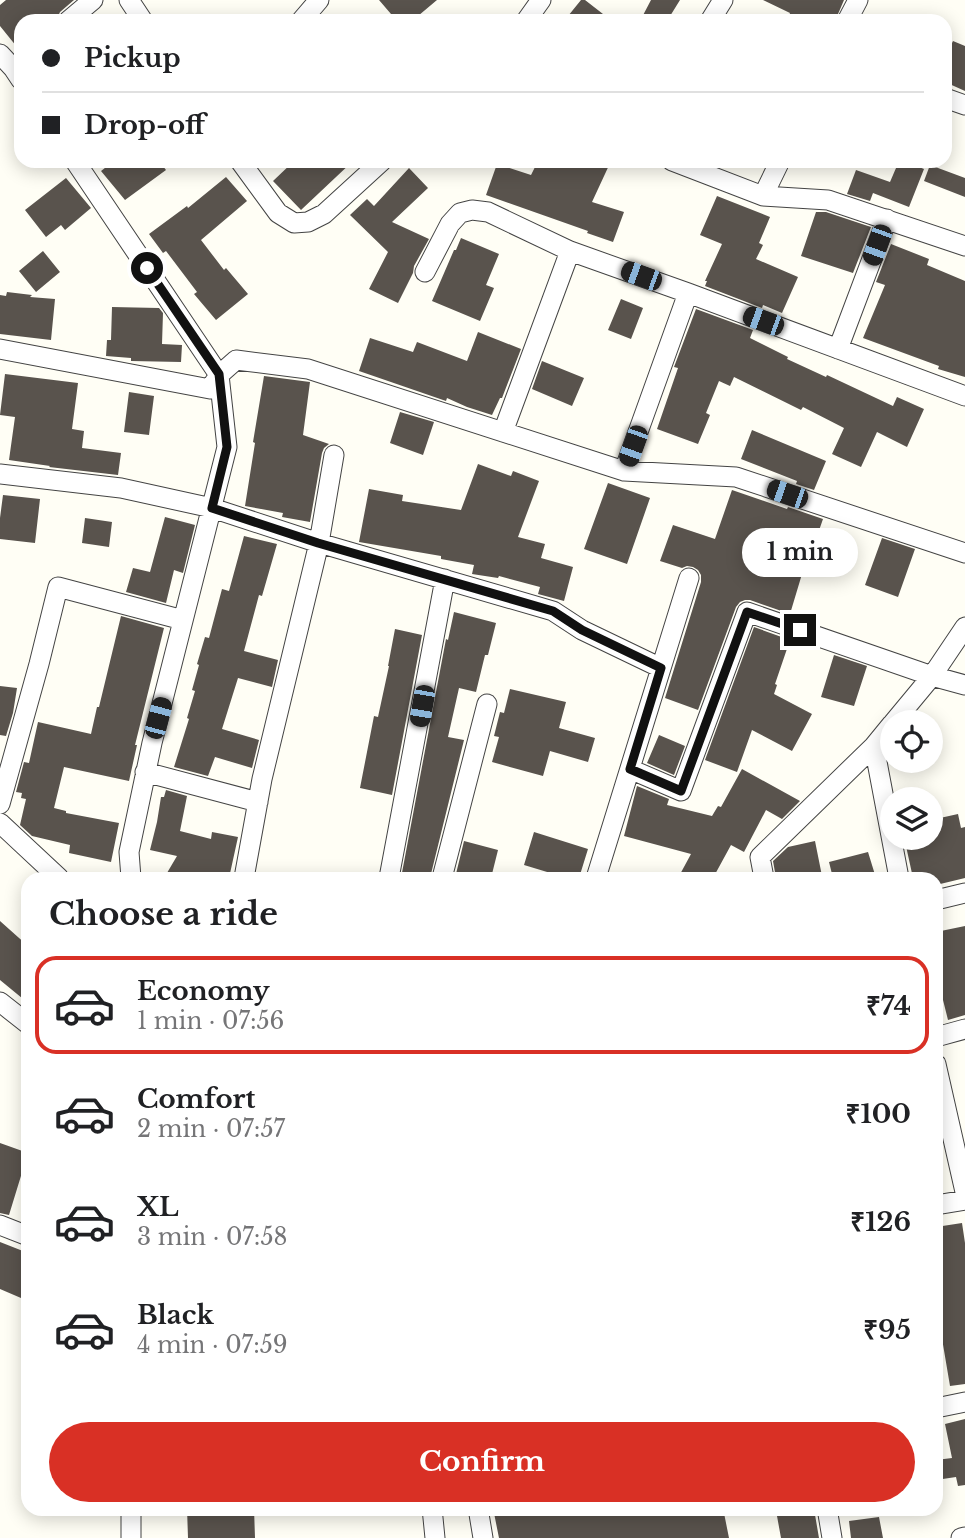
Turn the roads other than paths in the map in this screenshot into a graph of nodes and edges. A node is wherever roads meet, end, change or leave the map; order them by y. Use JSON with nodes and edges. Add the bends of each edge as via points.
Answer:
{"nodes":[{"id":1,"x":93,"y":0,"type":"edge"},
{"id":2,"x":319,"y":0,"type":"edge"},
{"id":3,"x":76,"y":14,"type":"edge"},
{"id":4,"x":307,"y":14,"type":"edge"},
{"id":5,"x":80,"y":168,"type":"edge"},
{"id":6,"x":245,"y":168,"type":"edge"},
{"id":7,"x":374,"y":168,"type":"edge"},
{"id":8,"x":690,"y":168,"type":"edge"},
{"id":9,"x":776,"y":168,"type":"edge"},
{"id":10,"x":763,"y":196,"type":"junction"},
{"id":11,"x":887,"y":219,"type":"junction"},
{"id":12,"x":965,"y":246,"type":"edge"},
{"id":13,"x":570,"y":251,"type":"junction"},
{"id":14,"x":425,"y":272,"type":"dead end"},
{"id":15,"x":688,"y":293,"type":"junction"},
{"id":16,"x":0,"y":349,"type":"edge"},
{"id":17,"x":838,"y":349,"type":"junction"},
{"id":18,"x":219,"y":374,"type":"junction"},
{"id":19,"x":965,"y":397,"type":"edge"},
{"id":20,"x":503,"y":432,"type":"junction"},
{"id":21,"x":334,"y":455,"type":"dead end"},
{"id":22,"x":624,"y":471,"type":"junction"},
{"id":23,"x":0,"y":474,"type":"edge"},
{"id":24,"x":212,"y":508,"type":"junction"},
{"id":25,"x":318,"y":543,"type":"junction"},
{"id":26,"x":965,"y":553,"type":"edge"},
{"id":27,"x":689,"y":578,"type":"dead end"},
{"id":28,"x":445,"y":579,"type":"junction"},
{"id":29,"x":183,"y":620,"type":"junction"},
{"id":30,"x":965,"y":628,"type":"edge"},
{"id":31,"x":661,"y":668,"type":"junction"},
{"id":32,"x":932,"y":676,"type":"junction"},
{"id":33,"x":965,"y":685,"type":"edge"},
{"id":34,"x":486,"y":704,"type":"dead end"},
{"id":35,"x":904,"y":710,"type":"edge"},
{"id":36,"x":880,"y":739,"type":"edge"},
{"id":37,"x":874,"y":746,"type":"junction"},
{"id":38,"x":630,"y":769,"type":"junction"},
{"id":39,"x":145,"y":772,"type":"junction"},
{"id":40,"x":258,"y":802,"type":"junction"},
{"id":41,"x":0,"y":804,"type":"edge"},
{"id":42,"x":0,"y":823,"type":"edge"},
{"id":43,"x":53,"y":872,"type":"edge"},
{"id":44,"x":131,"y":872,"type":"edge"},
{"id":45,"x":245,"y":872,"type":"edge"},
{"id":46,"x":390,"y":872,"type":"edge"},
{"id":47,"x":444,"y":872,"type":"edge"},
{"id":48,"x":598,"y":872,"type":"edge"},
{"id":49,"x":763,"y":872,"type":"edge"},
{"id":50,"x":899,"y":872,"type":"edge"},
{"id":51,"x":965,"y":893,"type":"edge"},
{"id":52,"x":943,"y":898,"type":"edge"},
{"id":53,"x":0,"y":1002,"type":"edge"},
{"id":54,"x":21,"y":1018,"type":"edge"},
{"id":55,"x":965,"y":1028,"type":"edge"},
{"id":56,"x":943,"y":1035,"type":"edge"},
{"id":57,"x":943,"y":1095,"type":"edge"},
{"id":58,"x":965,"y":1192,"type":"edge"},
{"id":59,"x":965,"y":1199,"type":"edge"},
{"id":60,"x":943,"y":1204,"type":"edge"},
{"id":61,"x":0,"y":1225,"type":"edge"},
{"id":62,"x":21,"y":1233,"type":"edge"},
{"id":63,"x":965,"y":1402,"type":"edge"},
{"id":64,"x":943,"y":1407,"type":"edge"},
{"id":65,"x":131,"y":1516,"type":"edge"},
{"id":66,"x":433,"y":1516,"type":"edge"},
{"id":67,"x":479,"y":1516,"type":"edge"},
{"id":68,"x":828,"y":1516,"type":"edge"},
{"id":69,"x":131,"y":1538,"type":"edge"},
{"id":70,"x":435,"y":1538,"type":"edge"},
{"id":71,"x":483,"y":1538,"type":"edge"},
{"id":72,"x":832,"y":1538,"type":"edge"}],
"edges":[{"from":1,"to":3,"type":"street"},
{"from":2,"to":4,"type":"street"},
{"from":5,"to":18,"type":"street"},
{"from":6,"to":7,"type":"street","via":[[278,213],[294,223],[324,214]]},
{"from":8,"to":10,"type":"street"},
{"from":9,"to":10,"type":"street"},
{"from":10,"to":11,"type":"street","via":[[828,200]]},
{"from":11,"to":12,"type":"street"},
{"from":11,"to":17,"type":"street"},
{"from":13,"to":14,"type":"street","via":[[488,212],[472,209],[450,224]]},
{"from":13,"to":15,"type":"street"},
{"from":13,"to":20,"type":"street"},
{"from":15,"to":17,"type":"street"},
{"from":15,"to":22,"type":"street"},
{"from":16,"to":18,"type":"street","via":[[209,389]]},
{"from":17,"to":19,"type":"street"},
{"from":18,"to":20,"type":"street","via":[[236,360],[308,369]]},
{"from":18,"to":24,"type":"street","via":[[227,447]]},
{"from":20,"to":22,"type":"street"},
{"from":21,"to":25,"type":"street"},
{"from":22,"to":26,"type":"street","via":[[736,477]]},
{"from":23,"to":24,"type":"street","via":[[121,488]]},
{"from":24,"to":25,"type":"street"},
{"from":24,"to":29,"type":"street"},
{"from":25,"to":28,"type":"street"},
{"from":25,"to":40,"type":"street"},
{"from":27,"to":31,"type":"street"},
{"from":28,"to":31,"type":"street","via":[[553,611]]},
{"from":28,"to":46,"type":"street"},
{"from":29,"to":39,"type":"street"},
{"from":29,"to":41,"type":"street","via":[[58,587]]},
{"from":30,"to":32,"type":"street"},
{"from":31,"to":38,"type":"street"},
{"from":32,"to":33,"type":"street"},
{"from":32,"to":35,"type":"street"},
{"from":32,"to":38,"type":"street","via":[[747,612],[681,791]]},
{"from":34,"to":47,"type":"street"},
{"from":36,"to":37,"type":"street"},
{"from":37,"to":49,"type":"street","via":[[760,857]]},
{"from":37,"to":50,"type":"street"},
{"from":38,"to":48,"type":"street"},
{"from":39,"to":40,"type":"street"},
{"from":39,"to":44,"type":"street","via":[[129,852]]},
{"from":40,"to":45,"type":"street"},
{"from":42,"to":43,"type":"street"},
{"from":51,"to":52,"type":"street"},
{"from":53,"to":54,"type":"street"},
{"from":55,"to":56,"type":"street"},
{"from":57,"to":58,"type":"street"},
{"from":59,"to":60,"type":"street"},
{"from":61,"to":62,"type":"street"},
{"from":63,"to":64,"type":"street"},
{"from":65,"to":69,"type":"street"},
{"from":66,"to":70,"type":"street"},
{"from":67,"to":71,"type":"street"},
{"from":68,"to":72,"type":"street"}]}
